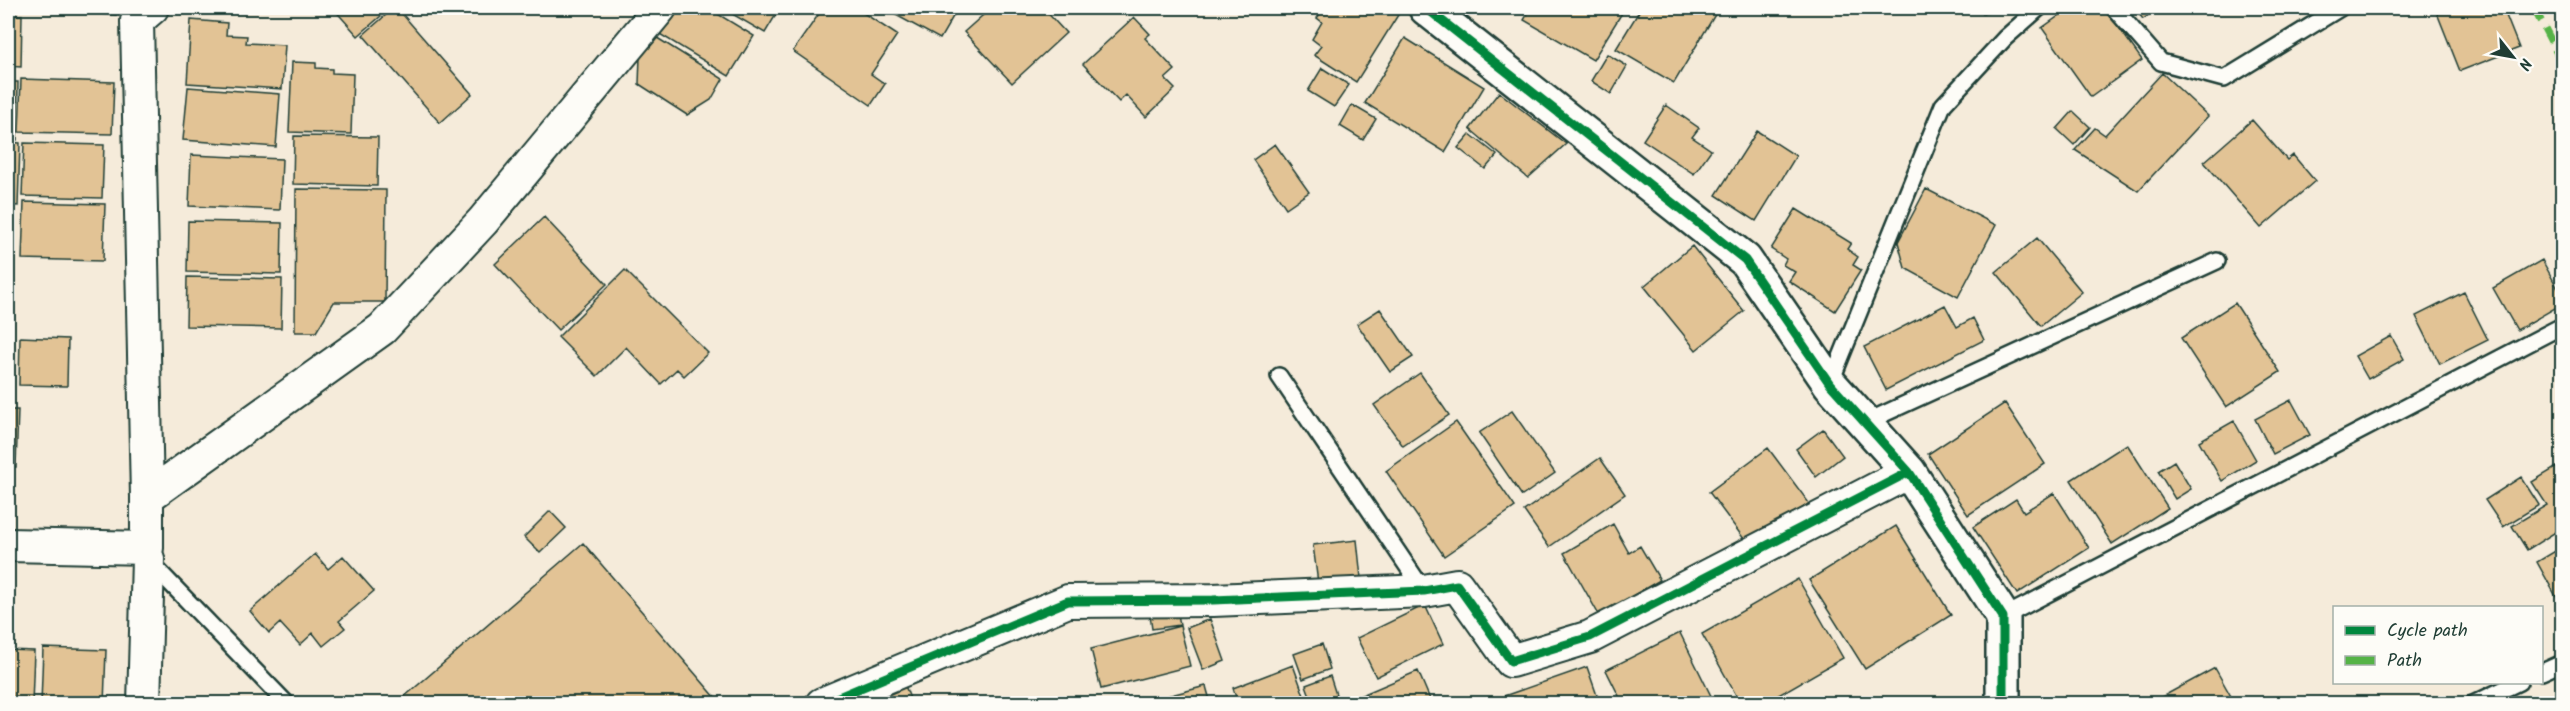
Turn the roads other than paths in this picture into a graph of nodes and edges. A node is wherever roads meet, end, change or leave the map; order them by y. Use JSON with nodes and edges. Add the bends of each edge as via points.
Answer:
{"nodes":[{"id":1,"x":152,"y":8,"type":"edge"},
{"id":2,"x":660,"y":8,"type":"edge"},
{"id":3,"x":1426,"y":8,"type":"edge"},
{"id":4,"x":2039,"y":8,"type":"edge"},
{"id":5,"x":2114,"y":8,"type":"edge"},
{"id":6,"x":2340,"y":8,"type":"edge"},
{"id":7,"x":2217,"y":261,"type":"dead end"},
{"id":8,"x":2558,"y":328,"type":"dead end"},
{"id":9,"x":1279,"y":376,"type":"dead end"},
{"id":10,"x":1830,"y":384,"type":"junction"},
{"id":11,"x":1866,"y":422,"type":"junction"},
{"id":12,"x":1909,"y":472,"type":"junction"},
{"id":13,"x":147,"y":497,"type":"junction"},
{"id":14,"x":8,"y":544,"type":"edge"},
{"id":15,"x":148,"y":554,"type":"junction"},
{"id":16,"x":1424,"y":591,"type":"junction"},
{"id":17,"x":2003,"y":617,"type":"junction"},
{"id":18,"x":2562,"y":663,"type":"edge"},
{"id":19,"x":2543,"y":671,"type":"edge"},
{"id":20,"x":2515,"y":684,"type":"edge"},
{"id":21,"x":144,"y":704,"type":"edge"},
{"id":22,"x":287,"y":704,"type":"edge"},
{"id":23,"x":822,"y":704,"type":"edge"},
{"id":24,"x":2003,"y":704,"type":"edge"},
{"id":25,"x":2473,"y":704,"type":"edge"}],
"edges":[{"from":1,"to":13,"type":"street","via":[[137,21]]},
{"from":2,"to":13,"type":"street","via":[[483,220],[382,329]]},
{"from":3,"to":10,"type":"street","via":[[1745,260]]},
{"from":4,"to":10,"type":"lane","via":[[2005,38],[1943,105]]},
{"from":5,"to":6,"type":"lane","via":[[2161,62],[2224,79]]},
{"from":7,"to":11,"type":"lane"},
{"from":8,"to":17,"type":"lane"},
{"from":9,"to":16,"type":"lane"},
{"from":10,"to":11,"type":"street"},
{"from":11,"to":12,"type":"street"},
{"from":12,"to":16,"type":"street","via":[[1590,637],[1510,661],[1456,585]]},
{"from":12,"to":17,"type":"street"},
{"from":13,"to":15,"type":"street"},
{"from":14,"to":15,"type":"street"},
{"from":15,"to":21,"type":"street"},
{"from":15,"to":22,"type":"lane"},
{"from":16,"to":23,"type":"street","via":[[1213,600],[1068,601]]},
{"from":17,"to":24,"type":"street"},
{"from":18,"to":19,"type":"lane"},
{"from":20,"to":25,"type":"lane"}]}
